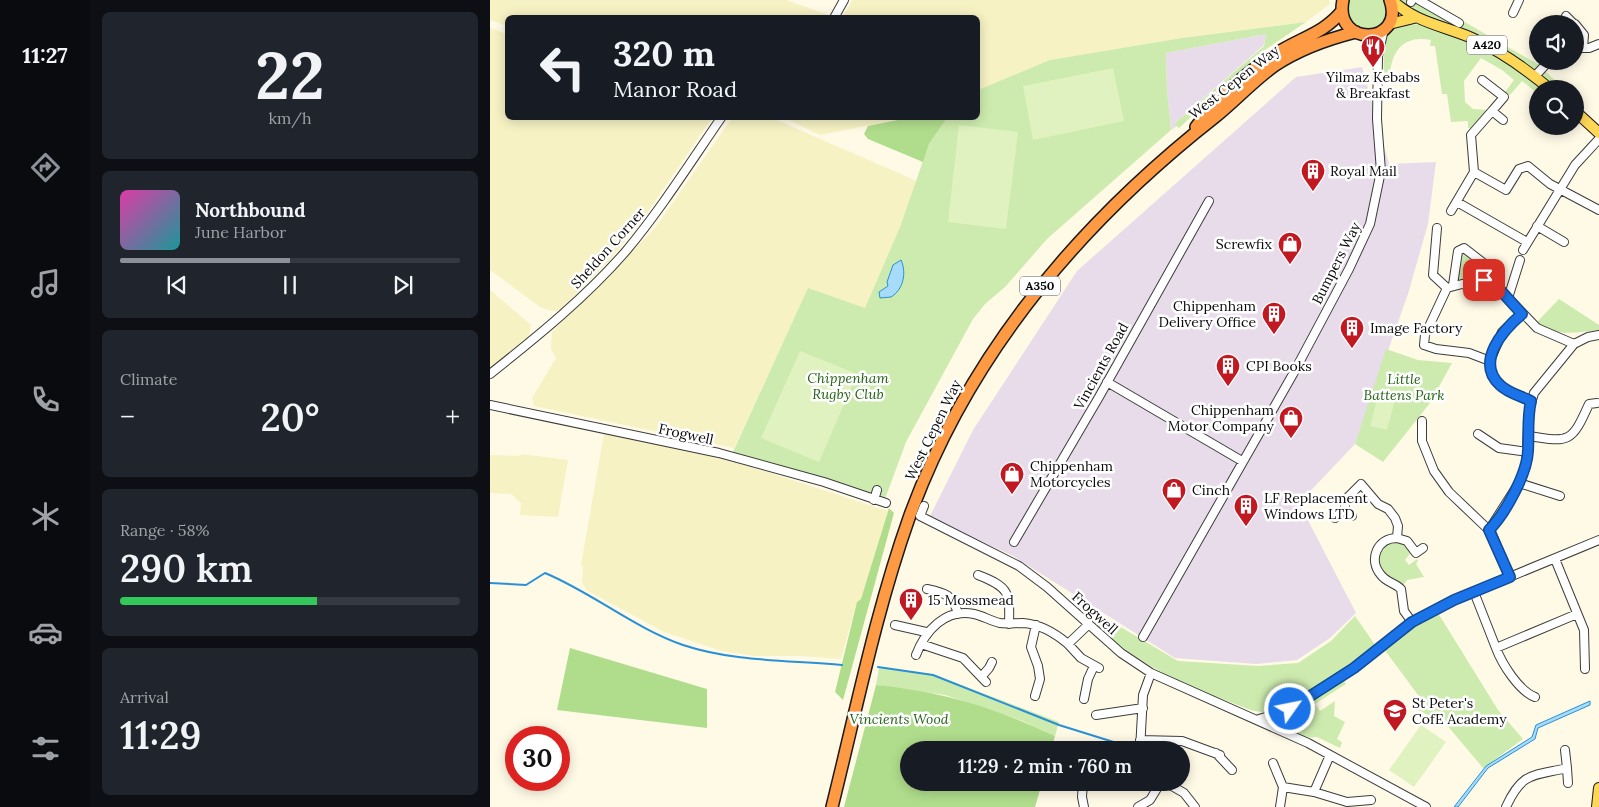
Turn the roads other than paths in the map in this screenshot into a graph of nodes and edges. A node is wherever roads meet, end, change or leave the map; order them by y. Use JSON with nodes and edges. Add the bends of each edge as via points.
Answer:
{"nodes":[{"id":1,"x":844,"y":0,"type":"edge"},
{"id":2,"x":1391,"y":0,"type":"edge"},
{"id":3,"x":1519,"y":0,"type":"edge"},
{"id":4,"x":1414,"y":1,"type":"edge"},
{"id":5,"x":1343,"y":6,"type":"edge"},
{"id":6,"x":1512,"y":13,"type":"dead end"},
{"id":7,"x":1444,"y":14,"type":"junction"},
{"id":8,"x":836,"y":15,"type":"edge"},
{"id":9,"x":1414,"y":18,"type":"junction"},
{"id":10,"x":1459,"y":23,"type":"dead end"},
{"id":11,"x":1439,"y":25,"type":"junction"},
{"id":12,"x":1387,"y":27,"type":"junction"},
{"id":13,"x":1356,"y":32,"type":"junction"},
{"id":14,"x":1369,"y":36,"type":"junction"},
{"id":15,"x":1599,"y":44,"type":"edge"},
{"id":16,"x":1584,"y":47,"type":"edge"},
{"id":17,"x":1378,"y":56,"type":"junction"},
{"id":18,"x":1541,"y":70,"type":"edge"},
{"id":19,"x":1535,"y":76,"type":"junction"},
{"id":20,"x":1540,"y":80,"type":"edge"},
{"id":21,"x":1480,"y":90,"type":"dead end"},
{"id":22,"x":1492,"y":111,"type":"junction"},
{"id":23,"x":1584,"y":119,"type":"edge"},
{"id":24,"x":720,"y":120,"type":"edge"},
{"id":25,"x":1502,"y":120,"type":"dead end"},
{"id":26,"x":1599,"y":133,"type":"edge"},
{"id":27,"x":1189,"y":136,"type":"junction"},
{"id":28,"x":1599,"y":139,"type":"edge"},
{"id":29,"x":1474,"y":172,"type":"junction"},
{"id":30,"x":1561,"y":188,"type":"junction"},
{"id":31,"x":1208,"y":201,"type":"dead end"},
{"id":32,"x":1457,"y":202,"type":"junction"},
{"id":33,"x":1599,"y":209,"type":"edge"},
{"id":34,"x":1452,"y":211,"type":"dead end"},
{"id":35,"x":1537,"y":226,"type":"junction"},
{"id":36,"x":1437,"y":228,"type":"dead end"},
{"id":37,"x":1527,"y":242,"type":"junction"},
{"id":38,"x":1564,"y":242,"type":"dead end"},
{"id":39,"x":1523,"y":250,"type":"dead end"},
{"id":40,"x":1520,"y":260,"type":"dead end"},
{"id":41,"x":1484,"y":284,"type":"junction"},
{"id":42,"x":1450,"y":286,"type":"junction"},
{"id":43,"x":1508,"y":298,"type":"junction"},
{"id":44,"x":1522,"y":314,"type":"junction"},
{"id":45,"x":1599,"y":336,"type":"edge"},
{"id":46,"x":1574,"y":344,"type":"junction"},
{"id":47,"x":1490,"y":361,"type":"junction"},
{"id":48,"x":490,"y":374,"type":"edge"},
{"id":49,"x":1107,"y":382,"type":"junction"},
{"id":50,"x":1531,"y":401,"type":"junction"},
{"id":51,"x":1597,"y":403,"type":"dead end"},
{"id":52,"x":490,"y":405,"type":"edge"},
{"id":53,"x":1422,"y":421,"type":"dead end"},
{"id":54,"x":1478,"y":434,"type":"dead end"},
{"id":55,"x":1529,"y":436,"type":"junction"},
{"id":56,"x":1528,"y":452,"type":"junction"},
{"id":57,"x":1242,"y":461,"type":"junction"},
{"id":58,"x":1519,"y":482,"type":"junction"},
{"id":59,"x":878,"y":490,"type":"dead end"},
{"id":60,"x":1560,"y":496,"type":"dead end"},
{"id":61,"x":874,"y":500,"type":"junction"},
{"id":62,"x":886,"y":503,"type":"dead end"},
{"id":63,"x":924,"y":506,"type":"dead end"},
{"id":64,"x":1345,"y":509,"type":"junction"},
{"id":65,"x":1352,"y":516,"type":"dead end"},
{"id":66,"x":1335,"y":518,"type":"dead end"},
{"id":67,"x":1489,"y":530,"type":"junction"},
{"id":68,"x":1397,"y":538,"type":"junction"},
{"id":69,"x":1599,"y":540,"type":"edge"},
{"id":70,"x":1014,"y":542,"type":"dead end"},
{"id":71,"x":1416,"y":554,"type":"dead end"},
{"id":72,"x":1555,"y":559,"type":"junction"},
{"id":73,"x":1510,"y":577,"type":"junction"},
{"id":74,"x":982,"y":579,"type":"dead end"},
{"id":75,"x":934,"y":581,"type":"dead end"},
{"id":76,"x":1474,"y":592,"type":"junction"},
{"id":77,"x":958,"y":614,"type":"junction"},
{"id":78,"x":1577,"y":614,"type":"junction"},
{"id":79,"x":1412,"y":622,"type":"junction"},
{"id":80,"x":1009,"y":624,"type":"junction"},
{"id":81,"x":1089,"y":624,"type":"junction"},
{"id":82,"x":895,"y":625,"type":"dead end"},
{"id":83,"x":1036,"y":626,"type":"junction"},
{"id":84,"x":926,"y":632,"type":"junction"},
{"id":85,"x":1143,"y":637,"type":"dead end"},
{"id":86,"x":920,"y":644,"type":"junction"},
{"id":87,"x":1068,"y":644,"type":"junction"},
{"id":88,"x":1496,"y":648,"type":"junction"},
{"id":89,"x":916,"y":655,"type":"dead end"},
{"id":90,"x":992,"y":662,"type":"dead end"},
{"id":91,"x":1585,"y":668,"type":"dead end"},
{"id":92,"x":1151,"y":673,"type":"junction"},
{"id":93,"x":1035,"y":691,"type":"dead end"},
{"id":94,"x":1082,"y":695,"type":"dead end"},
{"id":95,"x":1535,"y":697,"type":"dead end"},
{"id":96,"x":1143,"y":708,"type":"junction"},
{"id":97,"x":1293,"y":709,"type":"junction"},
{"id":98,"x":1096,"y":716,"type":"dead end"},
{"id":99,"x":1259,"y":719,"type":"junction"},
{"id":100,"x":1282,"y":731,"type":"junction"},
{"id":101,"x":1140,"y":740,"type":"joint"},
{"id":102,"x":1565,"y":750,"type":"dead end"},
{"id":103,"x":1330,"y":754,"type":"junction"},
{"id":104,"x":1277,"y":767,"type":"dead end"},
{"id":105,"x":1567,"y":768,"type":"junction"},
{"id":106,"x":1232,"y":770,"type":"dead end"},
{"id":107,"x":1568,"y":784,"type":"dead end"},
{"id":108,"x":1283,"y":787,"type":"junction"},
{"id":109,"x":1599,"y":788,"type":"edge"},
{"id":110,"x":1082,"y":791,"type":"edge"},
{"id":111,"x":1158,"y":791,"type":"edge"},
{"id":112,"x":1180,"y":791,"type":"edge"},
{"id":113,"x":1314,"y":792,"type":"junction"},
{"id":114,"x":1371,"y":800,"type":"dead end"},
{"id":115,"x":1149,"y":805,"type":"edge"},
{"id":116,"x":832,"y":807,"type":"edge"},
{"id":117,"x":1084,"y":807,"type":"edge"},
{"id":118,"x":1138,"y":807,"type":"edge"},
{"id":119,"x":1195,"y":807,"type":"edge"},
{"id":120,"x":1280,"y":807,"type":"edge"},
{"id":121,"x":1426,"y":807,"type":"edge"},
{"id":122,"x":1506,"y":807,"type":"edge"},
{"id":123,"x":1597,"y":807,"type":"edge"}],
"edges":[{"from":1,"to":8,"type":"street"},
{"from":2,"to":9,"type":"main road","number":"A420"},
{"from":2,"to":12,"type":"highway","via":[[1393,12]]},
{"from":3,"to":6,"type":"street"},
{"from":4,"to":7,"type":"street"},
{"from":5,"to":13,"type":"highway","number":"A350","via":[[1348,27]]},
{"from":5,"to":27,"type":"highway","name":"West Cepen Way","number":"A350","via":[[1319,32],[1260,65],[1208,110]]},
{"from":7,"to":10,"type":"street"},
{"from":7,"to":11,"type":"street"},
{"from":9,"to":11,"type":"main road","number":"A420"},
{"from":9,"to":12,"type":"main road","number":"A420"},
{"from":11,"to":19,"type":"main road","number":"A420","via":[[1499,51]]},
{"from":12,"to":14,"type":"highway"},
{"from":12,"to":17,"type":"street","name":"Bumpers Way"},
{"from":13,"to":14,"type":"highway"},
{"from":13,"to":27,"type":"highway","name":"West Cepen Way","number":"A350","via":[[1283,60]]},
{"from":14,"to":17,"type":"street","name":"Bumpers Way"},
{"from":15,"to":16,"type":"street"},
{"from":17,"to":57,"type":"street","name":"Bumpers Way","via":[[1377,119],[1381,171],[1370,224],[1316,331]]},
{"from":18,"to":19,"type":"street"},
{"from":19,"to":20,"type":"main road","number":"A420"},
{"from":21,"to":22,"type":"street","via":[[1484,81],[1504,97]]},
{"from":22,"to":25,"type":"street"},
{"from":22,"to":29,"type":"street","via":[[1470,135]]},
{"from":23,"to":26,"type":"main road"},
{"from":24,"to":48,"type":"street","name":"Sheldon Corner","via":[[625,252],[583,296]]},
{"from":27,"to":116,"type":"highway","name":"West Cepen Way","number":"A350","via":[[1114,205],[1047,278],[1012,322],[953,417],[919,492],[893,566]]},
{"from":28,"to":30,"type":"street"},
{"from":29,"to":30,"type":"street","via":[[1506,190],[1520,169],[1526,166]]},
{"from":29,"to":32,"type":"street"},
{"from":30,"to":33,"type":"street"},
{"from":30,"to":35,"type":"street"},
{"from":31,"to":49,"type":"street","name":"Vincients Road"},
{"from":32,"to":34,"type":"street"},
{"from":32,"to":37,"type":"street"},
{"from":35,"to":37,"type":"street"},
{"from":35,"to":38,"type":"street"},
{"from":36,"to":42,"type":"street","via":[[1433,275]]},
{"from":37,"to":39,"type":"street"},
{"from":40,"to":43,"type":"street"},
{"from":41,"to":42,"type":"street"},
{"from":41,"to":42,"type":"street","via":[[1486,264],[1464,248],[1457,252]]},
{"from":41,"to":43,"type":"street"},
{"from":42,"to":47,"type":"street","via":[[1423,343],[1434,349],[1473,354]]},
{"from":43,"to":44,"type":"street"},
{"from":44,"to":46,"type":"street","via":[[1543,331]]},
{"from":44,"to":47,"type":"street","via":[[1502,332]]},
{"from":45,"to":46,"type":"street"},
{"from":46,"to":50,"type":"street"},
{"from":47,"to":50,"type":"street","via":[[1492,374],[1500,385]]},
{"from":49,"to":57,"type":"street"},
{"from":49,"to":70,"type":"street","name":"Vincients Road"},
{"from":50,"to":55,"type":"street"},
{"from":51,"to":55,"type":"street","via":[[1589,404],[1579,428],[1570,436],[1553,440]]},
{"from":52,"to":61,"type":"street","name":"Frogwell","via":[[719,454],[824,482]]},
{"from":53,"to":67,"type":"street","via":[[1422,441],[1434,471],[1449,492]]},
{"from":54,"to":56,"type":"street","via":[[1499,448]]},
{"from":55,"to":56,"type":"street"},
{"from":56,"to":58,"type":"street"},
{"from":57,"to":85,"type":"street","name":"Bumpers Way"},
{"from":58,"to":60,"type":"street"},
{"from":58,"to":67,"type":"street"},
{"from":59,"to":61,"type":"street"},
{"from":61,"to":62,"type":"street","name":"Frogwell"},
{"from":63,"to":81,"type":"street","name":"Frogwell","via":[[918,520],[1019,566]]},
{"from":64,"to":65,"type":"street"},
{"from":64,"to":66,"type":"street"},
{"from":64,"to":68,"type":"street","via":[[1345,500],[1363,482],[1379,505],[1388,509],[1395,518]]},
{"from":67,"to":73,"type":"street"},
{"from":68,"to":71,"type":"street","via":[[1407,541]]},
{"from":68,"to":79,"type":"street","via":[[1388,539],[1379,546],[1374,562],[1383,578],[1401,589],[1404,611]]},
{"from":69,"to":72,"type":"street"},
{"from":72,"to":73,"type":"street"},
{"from":72,"to":78,"type":"street"},
{"from":73,"to":76,"type":"street"},
{"from":74,"to":80,"type":"street","via":[[1002,585],[1008,593]]},
{"from":75,"to":77,"type":"street","via":[[930,589],[950,596]]},
{"from":76,"to":79,"type":"street"},
{"from":76,"to":88,"type":"street"},
{"from":77,"to":80,"type":"street","via":[[976,614]]},
{"from":77,"to":84,"type":"street","via":[[938,622]]},
{"from":78,"to":88,"type":"street"},
{"from":78,"to":91,"type":"street","via":[[1584,632]]},
{"from":79,"to":97,"type":"street","via":[[1354,668]]},
{"from":80,"to":83,"type":"street"},
{"from":81,"to":87,"type":"street"},
{"from":81,"to":92,"type":"street","name":"Frogwell","via":[[1125,656]]},
{"from":82,"to":84,"type":"street"},
{"from":83,"to":87,"type":"street"},
{"from":83,"to":93,"type":"street","via":[[1031,647],[1040,671]]},
{"from":84,"to":86,"type":"street"},
{"from":86,"to":89,"type":"street"},
{"from":86,"to":90,"type":"street","via":[[960,656],[984,679]]},
{"from":87,"to":94,"type":"street","via":[[1096,667]]},
{"from":88,"to":95,"type":"street","via":[[1522,688]]},
{"from":92,"to":96,"type":"street","via":[[1144,691]]},
{"from":92,"to":99,"type":"street","name":"Frogwell"},
{"from":96,"to":98,"type":"street"},
{"from":96,"to":101,"type":"street"},
{"from":97,"to":99,"type":"street"},
{"from":97,"to":100,"type":"street"},
{"from":99,"to":100,"type":"street","name":"Frogwell"},
{"from":100,"to":103,"type":"street","name":"Frogwell"},
{"from":101,"to":106,"type":"street","via":[[1182,741],[1218,754]]},
{"from":102,"to":105,"type":"street"},
{"from":103,"to":113,"type":"street"},
{"from":103,"to":121,"type":"street","name":"Frogwell"},
{"from":104,"to":108,"type":"street"},
{"from":105,"to":107,"type":"street"},
{"from":105,"to":122,"type":"street","via":[[1523,780],[1515,788]]},
{"from":108,"to":113,"type":"street"},
{"from":108,"to":120,"type":"street"},
{"from":109,"to":123,"type":"main road"},
{"from":110,"to":117,"type":"street"},
{"from":111,"to":115,"type":"street"},
{"from":112,"to":119,"type":"street"},
{"from":113,"to":114,"type":"street","via":[[1347,802]]},
{"from":115,"to":118,"type":"street"}]}
